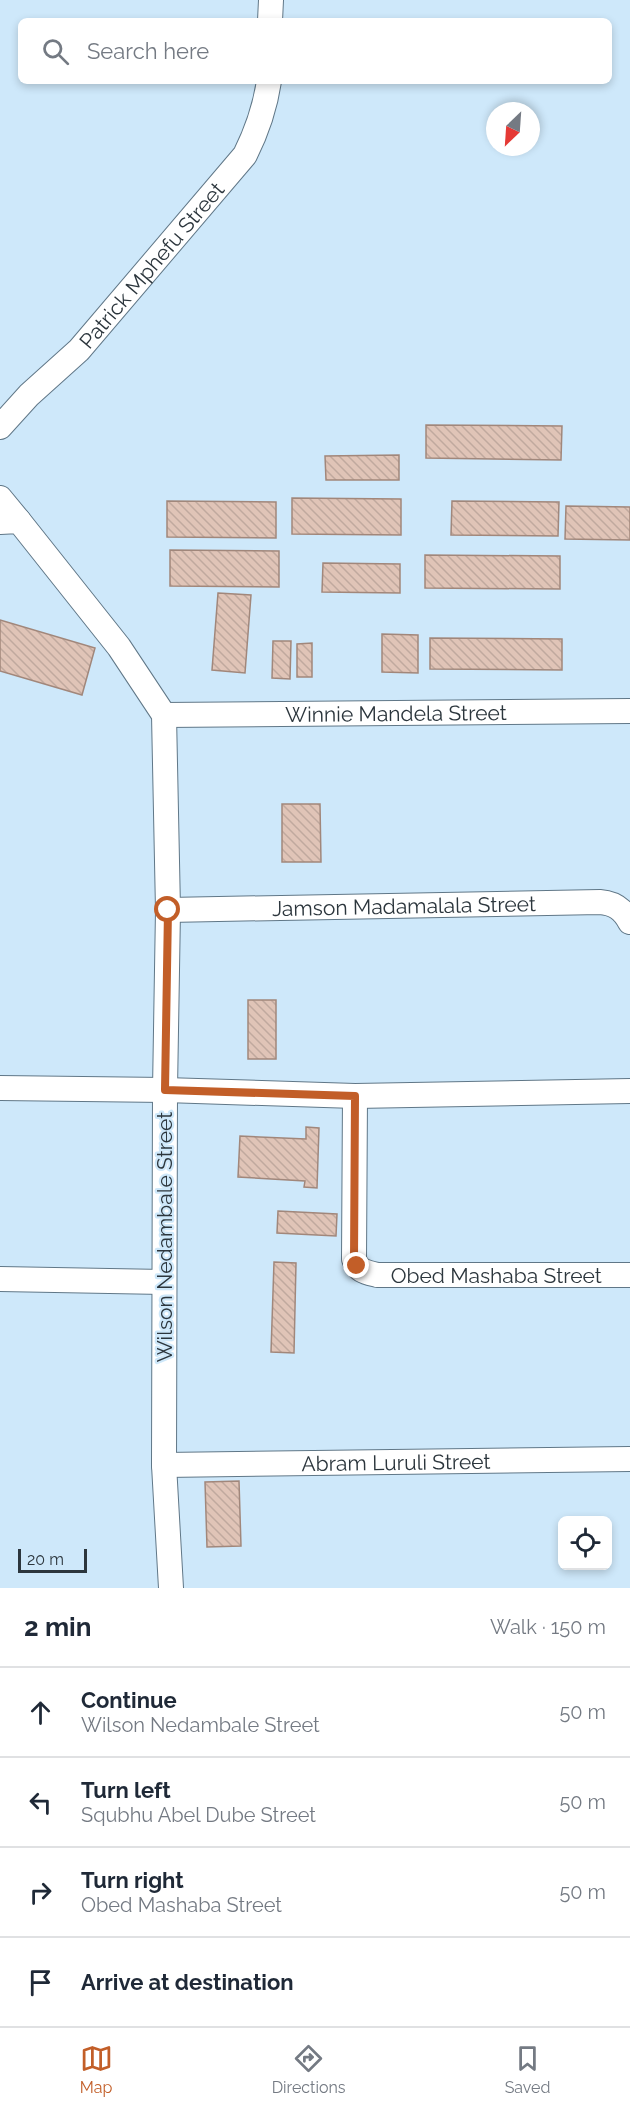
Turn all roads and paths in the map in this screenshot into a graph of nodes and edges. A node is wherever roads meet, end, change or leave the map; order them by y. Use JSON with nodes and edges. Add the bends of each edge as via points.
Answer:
{"nodes":[{"id":1,"x":271,"y":0,"type":"edge"},
{"id":2,"x":270,"y":18,"type":"edge"},
{"id":3,"x":269,"y":84,"type":"edge"},
{"id":4,"x":0,"y":427,"type":"edge"},
{"id":5,"x":0,"y":498,"type":"edge"},
{"id":6,"x":9,"y":521,"type":"edge"},
{"id":7,"x":630,"y":711,"type":"edge"},
{"id":8,"x":164,"y":716,"type":"junction"},
{"id":9,"x":168,"y":910,"type":"junction"},
{"id":10,"x":630,"y":922,"type":"edge"},
{"id":11,"x":0,"y":1088,"type":"edge"},
{"id":12,"x":165,"y":1090,"type":"junction"},
{"id":13,"x":630,"y":1092,"type":"edge"},
{"id":14,"x":355,"y":1096,"type":"junction"},
{"id":15,"x":630,"y":1275,"type":"edge"},
{"id":16,"x":0,"y":1279,"type":"edge"},
{"id":17,"x":164,"y":1282,"type":"junction"},
{"id":18,"x":630,"y":1459,"type":"edge"},
{"id":19,"x":164,"y":1465,"type":"junction"},
{"id":20,"x":171,"y":1588,"type":"edge"}],
"edges":[{"from":1,"to":2,"type":"street"},
{"from":3,"to":4,"type":"street","name":"Patrick Mphefu Street","via":[[257,131],[245,155],[80,350]]},
{"from":5,"to":6,"type":"street"},
{"from":6,"to":8,"type":"street","via":[[119,647]]},
{"from":7,"to":8,"type":"street","name":"Winnie Mandela Street"},
{"from":8,"to":9,"type":"street","name":"Wilson Nedambale Street"},
{"from":9,"to":10,"type":"street","name":"Jamson Madamalala Street","via":[[600,902],[620,908]]},
{"from":9,"to":12,"type":"street","name":"Wilson Nedambale Street"},
{"from":11,"to":12,"type":"street"},
{"from":12,"to":14,"type":"street"},
{"from":12,"to":17,"type":"street","name":"Wilson Nedambale Street"},
{"from":13,"to":14,"type":"street"},
{"from":14,"to":15,"type":"street","name":"Obed Mashaba Street","via":[[354,1259],[364,1272]]},
{"from":16,"to":17,"type":"street"},
{"from":17,"to":19,"type":"street","name":"Wilson Nedambale Street"},
{"from":18,"to":19,"type":"street","name":"Abram Luruli Street"},
{"from":19,"to":20,"type":"street","name":"Wilson Nedambale Street"}]}
